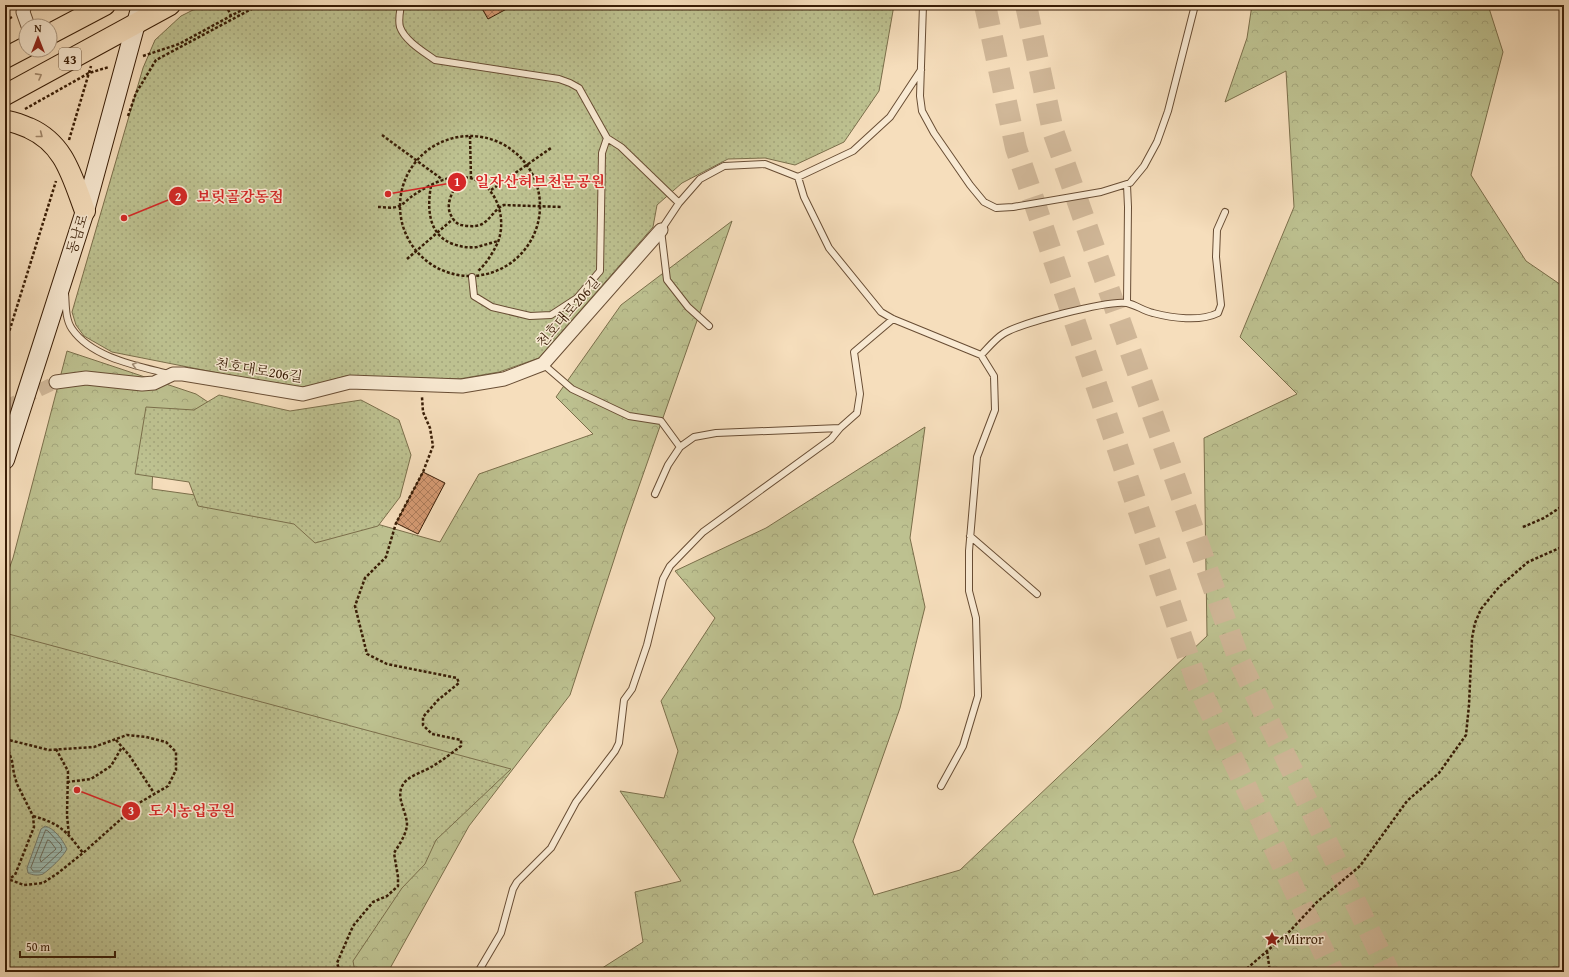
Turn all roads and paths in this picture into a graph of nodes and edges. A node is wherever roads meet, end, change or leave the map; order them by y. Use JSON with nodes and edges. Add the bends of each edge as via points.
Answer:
{"nodes":[{"id":1,"x":25,"y":5,"type":"edge"},
{"id":2,"x":105,"y":5,"type":"edge"},
{"id":3,"x":170,"y":5,"type":"edge"},
{"id":4,"x":226,"y":5,"type":"edge"},
{"id":5,"x":251,"y":5,"type":"edge"},
{"id":6,"x":259,"y":5,"type":"edge"},
{"id":7,"x":401,"y":5,"type":"edge"},
{"id":8,"x":923,"y":5,"type":"edge"},
{"id":9,"x":1196,"y":5,"type":"edge"},
{"id":10,"x":138,"y":14,"type":"edge"},
{"id":11,"x":231,"y":16,"type":"junction"},
{"id":12,"x":25,"y":18,"type":"edge"},
{"id":13,"x":58,"y":30,"type":"edge"},
{"id":14,"x":181,"y":47,"type":"junction"},
{"id":15,"x":18,"y":51,"type":"edge"},
{"id":16,"x":5,"y":58,"type":"edge"},
{"id":17,"x":921,"y":70,"type":"junction"},
{"id":18,"x":89,"y":73,"type":"dead end"},
{"id":19,"x":5,"y":95,"type":"edge"},
{"id":20,"x":24,"y":109,"type":"dead end"},
{"id":21,"x":5,"y":121,"type":"edge"},
{"id":22,"x":125,"y":124,"type":"dead end"},
{"id":23,"x":382,"y":135,"type":"dead end"},
{"id":24,"x":470,"y":136,"type":"junction"},
{"id":25,"x":607,"y":138,"type":"junction"},
{"id":26,"x":551,"y":148,"type":"dead end"},
{"id":27,"x":416,"y":160,"type":"junction"},
{"id":28,"x":527,"y":164,"type":"junction"},
{"id":29,"x":462,"y":177,"type":"junction"},
{"id":30,"x":798,"y":177,"type":"junction"},
{"id":31,"x":471,"y":179,"type":"junction"},
{"id":32,"x":443,"y":180,"type":"junction"},
{"id":33,"x":1127,"y":184,"type":"junction"},
{"id":34,"x":431,"y":185,"type":"junction"},
{"id":35,"x":491,"y":190,"type":"junction"},
{"id":36,"x":679,"y":203,"type":"junction"},
{"id":37,"x":541,"y":206,"type":"junction"},
{"id":38,"x":378,"y":207,"type":"dead end"},
{"id":39,"x":399,"y":207,"type":"junction"},
{"id":40,"x":499,"y":207,"type":"junction"},
{"id":41,"x":562,"y":207,"type":"dead end"},
{"id":42,"x":85,"y":211,"type":"junction"},
{"id":43,"x":1225,"y":212,"type":"dead end"},
{"id":44,"x":453,"y":220,"type":"junction"},
{"id":45,"x":661,"y":230,"type":"junction"},
{"id":46,"x":437,"y":233,"type":"junction"},
{"id":47,"x":498,"y":240,"type":"junction"},
{"id":48,"x":416,"y":252,"type":"junction"},
{"id":49,"x":407,"y":259,"type":"dead end"},
{"id":50,"x":63,"y":275,"type":"junction"},
{"id":51,"x":472,"y":277,"type":"junction"},
{"id":52,"x":1127,"y":303,"type":"junction"},
{"id":53,"x":893,"y":319,"type":"junction"},
{"id":54,"x":709,"y":326,"type":"dead end"},
{"id":55,"x":981,"y":355,"type":"junction"},
{"id":56,"x":543,"y":364,"type":"junction"},
{"id":57,"x":173,"y":374,"type":"junction"},
{"id":58,"x":56,"y":382,"type":"tunnel mouth"},
{"id":59,"x":422,"y":385,"type":"junction"},
{"id":60,"x":840,"y":428,"type":"junction"},
{"id":61,"x":680,"y":447,"type":"junction"},
{"id":62,"x":5,"y":460,"type":"edge"},
{"id":63,"x":655,"y":494,"type":"dead end"},
{"id":64,"x":1564,"y":505,"type":"edge"},
{"id":65,"x":1523,"y":527,"type":"dead end"},
{"id":66,"x":970,"y":536,"type":"junction"},
{"id":67,"x":1564,"y":546,"type":"edge"},
{"id":68,"x":1037,"y":594,"type":"dead end"},
{"id":69,"x":5,"y":740,"type":"edge"},
{"id":70,"x":116,"y":740,"type":"junction"},
{"id":71,"x":122,"y":747,"type":"junction"},
{"id":72,"x":56,"y":749,"type":"junction"},
{"id":73,"x":67,"y":782,"type":"junction"},
{"id":74,"x":941,"y":786,"type":"dead end"},
{"id":75,"x":154,"y":793,"type":"junction"},
{"id":76,"x":33,"y":816,"type":"junction"},
{"id":77,"x":70,"y":836,"type":"junction"},
{"id":78,"x":84,"y":853,"type":"junction"},
{"id":79,"x":7,"y":878,"type":"edge"},
{"id":80,"x":1267,"y":951,"type":"junction"},
{"id":81,"x":340,"y":972,"type":"edge"},
{"id":82,"x":478,"y":972,"type":"edge"},
{"id":83,"x":1243,"y":972,"type":"edge"},
{"id":84,"x":1270,"y":972,"type":"edge"}],
"edges":[{"from":1,"to":12,"type":"street","via":[[23,12]]},
{"from":2,"to":13,"type":"main road","number":"43"},
{"from":3,"to":10,"type":"main road","number":"43"},
{"from":4,"to":11,"type":"path"},
{"from":5,"to":11,"type":"path"},
{"from":6,"to":14,"type":"path"},
{"from":7,"to":25,"type":"lane","via":[[400,27],[419,50],[435,60],[559,79],[570,83],[579,88]]},
{"from":8,"to":17,"type":"lane"},
{"from":9,"to":33,"type":"lane","via":[[1158,142],[1144,166]]},
{"from":19,"to":10,"type":"main road","number":"43","one_way":true},
{"from":10,"to":42,"type":"main road","name":"동남로"},
{"from":11,"to":14,"type":"path","via":[[179,44]]},
{"from":14,"to":22,"type":"path","via":[[156,60],[136,93]]},
{"from":15,"to":16,"type":"main road"},
{"from":17,"to":30,"type":"lane","via":[[890,117],[853,151]]},
{"from":17,"to":33,"type":"lane","via":[[922,112],[934,133],[984,202],[996,208],[1014,207],[1101,192]]},
{"from":18,"to":20,"type":"path"},
{"from":21,"to":42,"type":"main road","one_way":true,"via":[[12,121],[36,131],[56,148],[68,164]]},
{"from":23,"to":27,"type":"path"},
{"from":24,"to":27,"type":"path","via":[[441,142]]},
{"from":24,"to":28,"type":"path","via":[[502,143],[516,152]]},
{"from":24,"to":31,"type":"path"},
{"from":25,"to":36,"type":"lane","via":[[622,147]]},
{"from":25,"to":51,"type":"lane","via":[[602,153],[600,271],[577,298],[551,315],[530,316],[492,307],[474,296]]},
{"from":26,"to":28,"type":"path"},
{"from":27,"to":32,"type":"path"},
{"from":27,"to":39,"type":"path","via":[[404,182]]},
{"from":28,"to":35,"type":"path"},
{"from":28,"to":37,"type":"path","via":[[535,177]]},
{"from":29,"to":31,"type":"path"},
{"from":29,"to":32,"type":"path"},
{"from":29,"to":44,"type":"path","via":[[453,190],[448,204]]},
{"from":30,"to":36,"type":"lane","name":"천호대로206길","via":[[766,164],[724,166],[700,179]]},
{"from":30,"to":53,"type":"lane","via":[[804,197],[829,248],[881,312]]},
{"from":31,"to":35,"type":"path"},
{"from":32,"to":34,"type":"path"},
{"from":33,"to":52,"type":"lane"},
{"from":34,"to":39,"type":"path"},
{"from":34,"to":46,"type":"path","via":[[429,210]]},
{"from":35,"to":40,"type":"path"},
{"from":36,"to":45,"type":"lane","name":"천호대로206길"},
{"from":37,"to":40,"type":"path"},
{"from":37,"to":41,"type":"path"},
{"from":37,"to":51,"type":"path","via":[[538,228],[528,247],[513,263],[494,273]]},
{"from":38,"to":39,"type":"path"},
{"from":39,"to":48,"type":"path","via":[[401,223]]},
{"from":40,"to":44,"type":"path","via":[[480,225],[458,224]]},
{"from":40,"to":47,"type":"path","via":[[501,223]]},
{"from":42,"to":50,"type":"main road","name":"동남로"},
{"from":43,"to":52,"type":"lane","via":[[1217,230],[1216,257],[1221,305],[1218,313],[1209,318],[1182,318],[1152,313]]},
{"from":44,"to":46,"type":"path"},
{"from":45,"to":54,"type":"lane","via":[[667,280],[688,307]]},
{"from":45,"to":56,"type":"street","name":"천호대로206길"},
{"from":46,"to":47,"type":"path","via":[[448,242],[462,247],[476,247]]},
{"from":46,"to":48,"type":"path"},
{"from":47,"to":51,"type":"path","via":[[483,267]]},
{"from":48,"to":49,"type":"path"},
{"from":48,"to":51,"type":"path","via":[[427,263],[441,271],[456,276]]},
{"from":57,"to":50,"type":"lane","one_way":true,"via":[[108,356],[85,342],[72,328],[68,317]]},
{"from":50,"to":62,"type":"main road","name":"동남로"},
{"from":52,"to":55,"type":"lane","via":[[1102,305],[1023,325],[1003,334]]},
{"from":53,"to":55,"type":"lane"},
{"from":53,"to":60,"type":"lane","via":[[854,352],[860,394],[857,413]]},
{"from":55,"to":66,"type":"lane","via":[[994,376],[995,410],[977,457]]},
{"from":56,"to":59,"type":"street","name":"천호대로206길","via":[[504,379],[462,386]]},
{"from":56,"to":61,"type":"lane","via":[[572,389],[629,416],[661,421]]},
{"from":57,"to":58,"type":"street","name":"천호대로206길","via":[[154,383],[142,384],[86,378]]},
{"from":57,"to":59,"type":"street","name":"천호대로206길","via":[[303,394],[350,382]]},
{"from":59,"to":81,"type":"path","via":[[423,412],[430,428],[433,446],[423,472],[396,523],[386,557],[365,578],[355,606],[367,654],[387,664],[457,678],[459,683],[438,700],[423,717],[423,725],[432,734],[461,740],[462,746],[405,782],[400,789],[407,825],[394,853],[398,886],[388,896],[373,902],[353,926],[337,963]]},
{"from":60,"to":61,"type":"lane","via":[[716,433],[694,437]]},
{"from":60,"to":82,"type":"lane","via":[[831,439],[703,532],[670,566],[632,689],[624,700],[619,743],[576,802],[551,848],[513,889],[501,933]]},
{"from":61,"to":63,"type":"lane","via":[[668,465]]},
{"from":64,"to":65,"type":"path"},
{"from":66,"to":68,"type":"lane"},
{"from":66,"to":74,"type":"lane","via":[[969,591],[976,618],[978,696],[963,746]]},
{"from":67,"to":80,"type":"path","via":[[1528,562],[1499,587],[1481,610],[1472,638],[1466,735],[1439,772],[1407,801],[1360,866],[1317,902]]},
{"from":69,"to":72,"type":"path","via":[[49,750]]},
{"from":69,"to":76,"type":"path","via":[[17,784]]},
{"from":70,"to":71,"type":"path"},
{"from":70,"to":72,"type":"path","via":[[94,747]]},
{"from":70,"to":75,"type":"path","via":[[127,735],[146,736],[166,742],[176,752],[176,770],[168,786]]},
{"from":71,"to":73,"type":"path","via":[[112,766],[91,780]]},
{"from":71,"to":75,"type":"path"},
{"from":72,"to":73,"type":"path","via":[[68,771]]},
{"from":73,"to":77,"type":"path"},
{"from":75,"to":78,"type":"path","via":[[139,803]]},
{"from":76,"to":77,"type":"path","via":[[63,829]]},
{"from":76,"to":79,"type":"path","via":[[34,827],[15,875]]},
{"from":77,"to":78,"type":"path"},
{"from":78,"to":79,"type":"path","via":[[43,883],[24,885]]},
{"from":80,"to":83,"type":"path"},
{"from":80,"to":84,"type":"path"}]}
